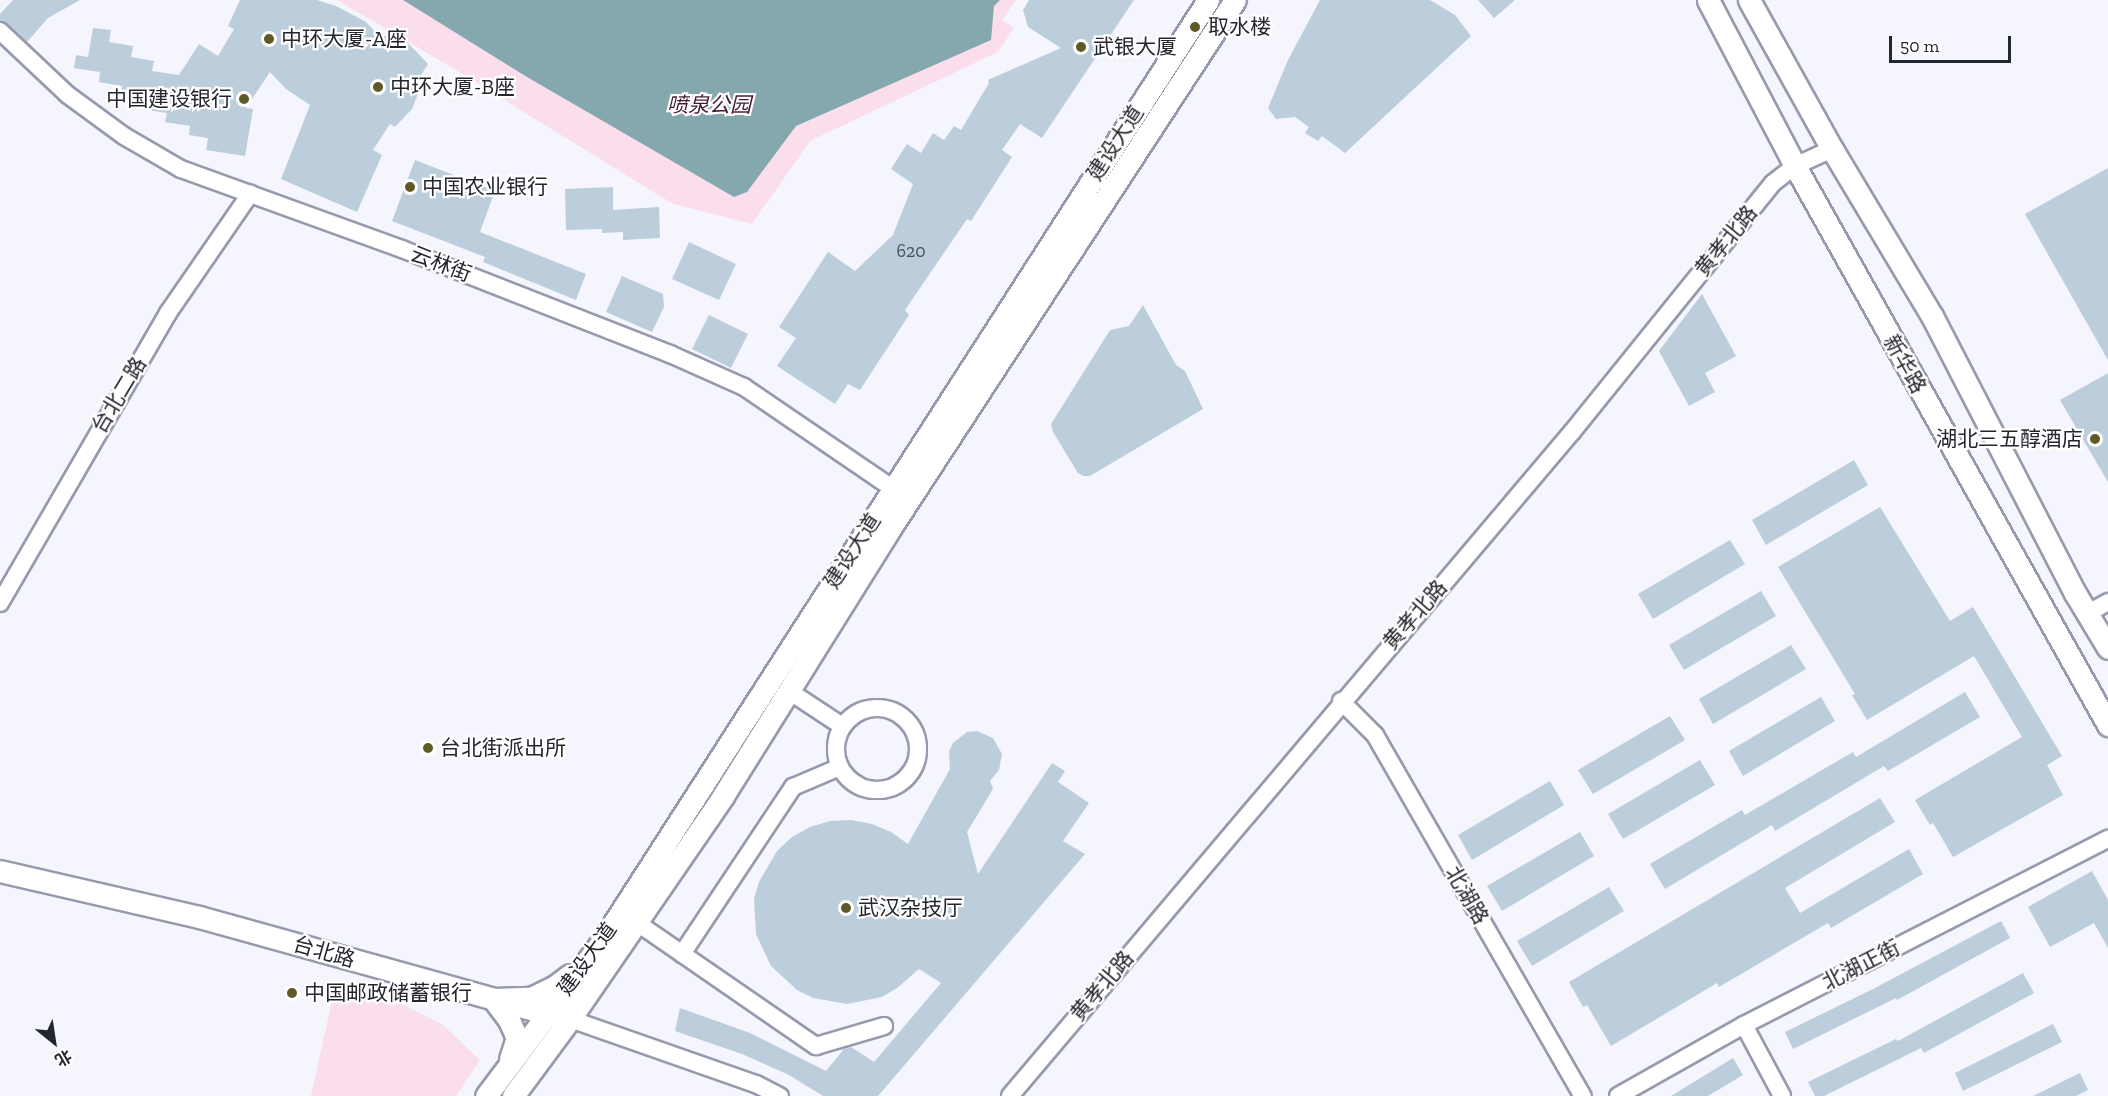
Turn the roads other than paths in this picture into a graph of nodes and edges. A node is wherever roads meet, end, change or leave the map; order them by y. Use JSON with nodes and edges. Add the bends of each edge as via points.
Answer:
{"nodes":[{"id":1,"x":1208,"y":0,"type":"edge"},
{"id":2,"x":1235,"y":0,"type":"edge"},
{"id":3,"x":1708,"y":0,"type":"edge"},
{"id":4,"x":1749,"y":0,"type":"edge"},
{"id":5,"x":0,"y":31,"type":"edge"},
{"id":6,"x":1832,"y":149,"type":"junction"},
{"id":7,"x":1796,"y":166,"type":"junction"},
{"id":8,"x":250,"y":194,"type":"junction"},
{"id":9,"x":892,"y":488,"type":"junction"},
{"id":10,"x":2108,"y":602,"type":"edge"},
{"id":11,"x":0,"y":603,"type":"edge"},
{"id":12,"x":2088,"y":614,"type":"junction"},
{"id":13,"x":2108,"y":648,"type":"edge"},
{"id":14,"x":789,"y":691,"type":"junction"},
{"id":15,"x":1341,"y":701,"type":"junction"},
{"id":16,"x":2108,"y":725,"type":"edge"},
{"id":17,"x":842,"y":726,"type":"junction"},
{"id":18,"x":840,"y":767,"type":"junction"},
{"id":19,"x":2108,"y":839,"type":"edge"},
{"id":20,"x":0,"y":871,"type":"edge"},
{"id":21,"x":636,"y":922,"type":"junction"},
{"id":22,"x":603,"y":940,"type":"junction"},
{"id":23,"x":682,"y":954,"type":"junction"},
{"id":24,"x":493,"y":999,"type":"junction"},
{"id":25,"x":548,"y":1013,"type":"junction"},
{"id":26,"x":570,"y":1019,"type":"junction"},
{"id":27,"x":1744,"y":1025,"type":"junction"},
{"id":28,"x":884,"y":1026,"type":"dead end"},
{"id":29,"x":506,"y":1069,"type":"junction"},
{"id":30,"x":486,"y":1096,"type":"edge"},
{"id":31,"x":513,"y":1096,"type":"edge"},
{"id":32,"x":780,"y":1096,"type":"edge"},
{"id":33,"x":1010,"y":1096,"type":"edge"},
{"id":34,"x":1583,"y":1096,"type":"edge"},
{"id":35,"x":1618,"y":1096,"type":"edge"},
{"id":36,"x":1782,"y":1096,"type":"edge"}],
"edges":[{"from":1,"to":9,"type":"main road","name":"建设大道"},
{"from":2,"to":14,"type":"main road","name":"建设大道","via":[[891,526]]},
{"from":3,"to":7,"type":"main road","name":"新华路"},
{"from":4,"to":6,"type":"main road"},
{"from":5,"to":8,"type":"street","name":"云林街","via":[[68,95],[124,136],[181,168]]},
{"from":6,"to":7,"type":"street","name":"黄孝北路"},
{"from":6,"to":12,"type":"main road","via":[[1932,316]]},
{"from":7,"to":15,"type":"street","name":"黄孝北路","via":[[1773,183],[1572,432]]},
{"from":7,"to":16,"type":"main road","name":"新华路"},
{"from":8,"to":9,"type":"street","name":"云林街","via":[[402,249],[744,387]]},
{"from":8,"to":11,"type":"street","name":"台北二路","via":[[168,314]]},
{"from":9,"to":22,"type":"main road","name":"建设大道"},
{"from":10,"to":12,"type":"street"},
{"from":12,"to":13,"type":"main road"},
{"from":14,"to":17,"type":"street"},
{"from":14,"to":21,"type":"main road","name":"建设大道"},
{"from":15,"to":33,"type":"street","name":"黄孝北路"},
{"from":15,"to":34,"type":"street","name":"北湖路","via":[[1375,735]]},
{"from":17,"to":18,"type":"street","via":[[836,754]]},
{"from":17,"to":18,"type":"street","via":[[865,709],[891,710],[911,725],[919,750],[910,774],[888,789],[860,787]]},
{"from":18,"to":23,"type":"street","via":[[793,787]]},
{"from":19,"to":27,"type":"street","name":"北湖正街"},
{"from":20,"to":24,"type":"main road","name":"台北路","via":[[199,916]]},
{"from":21,"to":23,"type":"street"},
{"from":21,"to":26,"type":"main road","name":"建设大道"},
{"from":22,"to":24,"type":"main road","via":[[554,987],[531,998]]},
{"from":22,"to":25,"type":"main road","name":"建设大道"},
{"from":23,"to":28,"type":"street","via":[[816,1046]]},
{"from":24,"to":25,"type":"main road","name":"台北路"},
{"from":24,"to":29,"type":"main road","via":[[509,1020],[516,1038]]},
{"from":25,"to":26,"type":"main road","name":"台北路"},
{"from":25,"to":29,"type":"main road","name":"建设大道"},
{"from":26,"to":31,"type":"main road","name":"建设大道"},
{"from":26,"to":32,"type":"street","name":"台北路"},
{"from":27,"to":35,"type":"street","name":"北湖正街"},
{"from":27,"to":36,"type":"street"},
{"from":29,"to":30,"type":"main road","name":"建设大道"}]}
